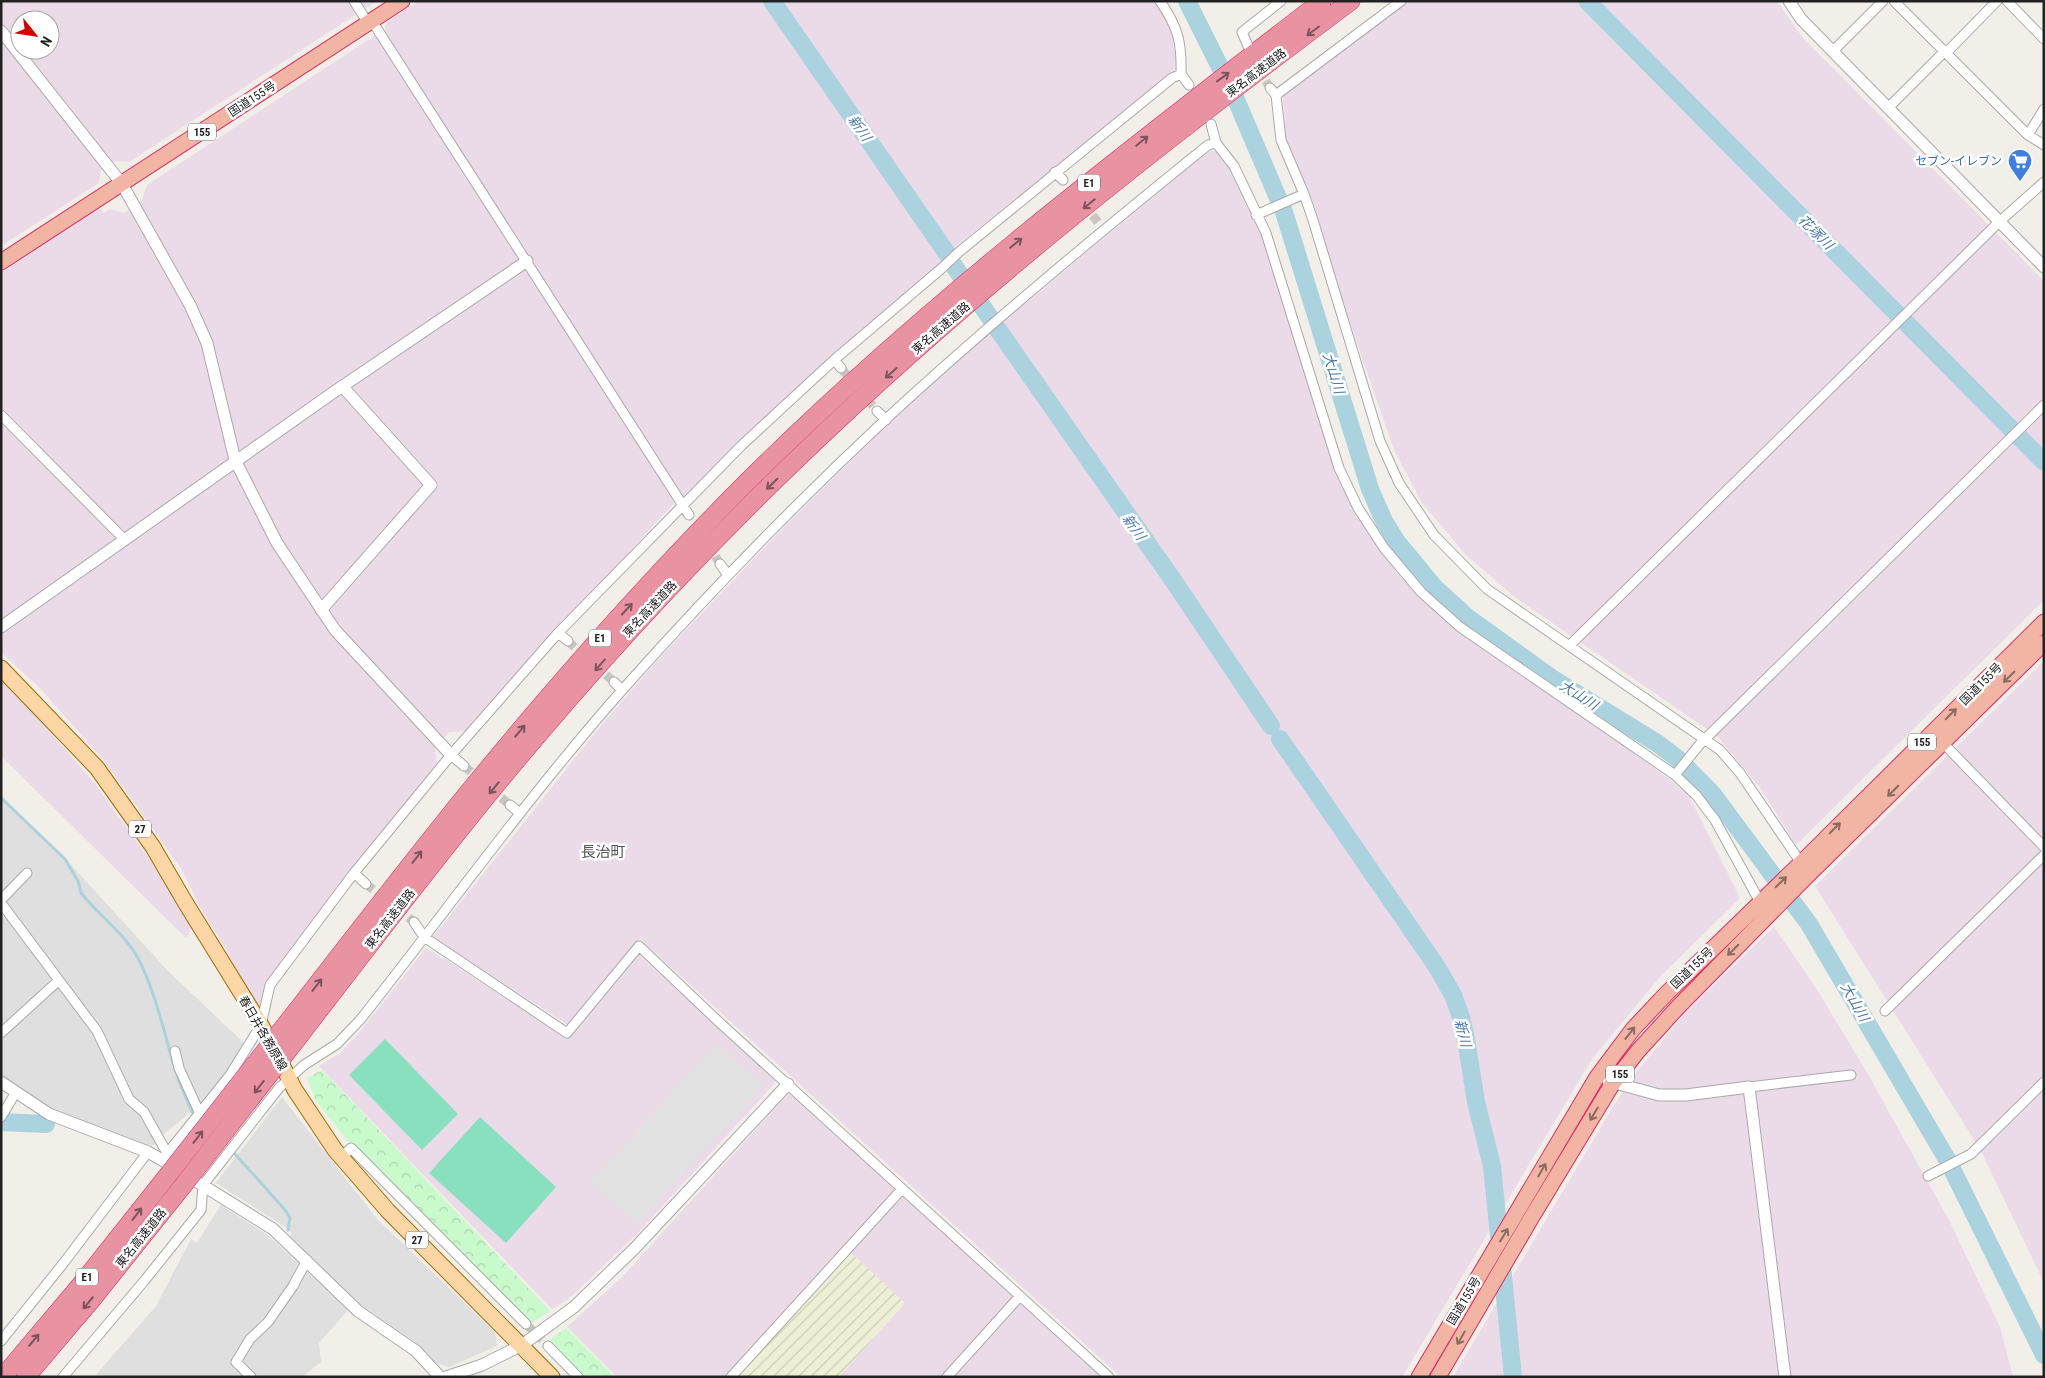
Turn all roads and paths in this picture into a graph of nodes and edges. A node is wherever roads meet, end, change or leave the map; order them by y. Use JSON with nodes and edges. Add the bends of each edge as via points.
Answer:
{"nodes":[{"id":1,"x":354,"y":1,"type":"edge"},
{"id":2,"x":402,"y":1,"type":"edge"},
{"id":3,"x":1160,"y":1,"type":"edge"},
{"id":4,"x":1281,"y":1,"type":"edge"},
{"id":5,"x":1322,"y":1,"type":"edge"},
{"id":6,"x":1352,"y":1,"type":"edge"},
{"id":7,"x":1401,"y":1,"type":"edge"},
{"id":8,"x":1789,"y":1,"type":"edge"},
{"id":9,"x":1883,"y":1,"type":"edge"},
{"id":10,"x":1894,"y":1,"type":"edge"},
{"id":11,"x":1998,"y":1,"type":"edge"},
{"id":12,"x":2007,"y":1,"type":"edge"},
{"id":13,"x":370,"y":22,"type":"junction"},
{"id":14,"x":1,"y":31,"type":"edge"},
{"id":15,"x":2044,"y":39,"type":"edge"},
{"id":16,"x":1833,"y":51,"type":"junction"},
{"id":17,"x":1945,"y":53,"type":"junction"},
{"id":18,"x":1247,"y":62,"type":"junction"},
{"id":19,"x":1181,"y":74,"type":"junction"},
{"id":20,"x":1270,"y":88,"type":"tunnel mouth"},
{"id":21,"x":1196,"y":89,"type":"junction"},
{"id":22,"x":1276,"y":96,"type":"junction"},
{"id":23,"x":1888,"y":108,"type":"junction"},
{"id":24,"x":2044,"y":109,"type":"edge"},
{"id":25,"x":1210,"y":116,"type":"junction"},
{"id":26,"x":2028,"y":135,"type":"junction"},
{"id":27,"x":1216,"y":143,"type":"junction"},
{"id":28,"x":2044,"y":145,"type":"edge"},
{"id":29,"x":1055,"y":172,"type":"junction"},
{"id":30,"x":1063,"y":180,"type":"dead end"},
{"id":31,"x":2044,"y":182,"type":"edge"},
{"id":32,"x":122,"y":184,"type":"junction"},
{"id":33,"x":1302,"y":195,"type":"junction"},
{"id":34,"x":1259,"y":214,"type":"junction"},
{"id":35,"x":1999,"y":222,"type":"junction"},
{"id":36,"x":527,"y":261,"type":"junction"},
{"id":37,"x":1,"y":262,"type":"edge"},
{"id":38,"x":2044,"y":267,"type":"edge"},
{"id":39,"x":983,"y":281,"type":"junction"},
{"id":40,"x":834,"y":360,"type":"junction"},
{"id":41,"x":841,"y":368,"type":"tunnel mouth"},
{"id":42,"x":342,"y":386,"type":"junction"},
{"id":43,"x":2044,"y":406,"type":"edge"},
{"id":44,"x":877,"y":411,"type":"tunnel mouth"},
{"id":45,"x":1,"y":415,"type":"edge"},
{"id":46,"x":886,"y":420,"type":"junction"},
{"id":47,"x":235,"y":460,"type":"junction"},
{"id":48,"x":682,"y":504,"type":"junction"},
{"id":49,"x":689,"y":515,"type":"dead end"},
{"id":50,"x":125,"y":540,"type":"junction"},
{"id":51,"x":720,"y":564,"type":"tunnel mouth"},
{"id":52,"x":728,"y":575,"type":"junction"},
{"id":53,"x":321,"y":610,"type":"junction"},
{"id":54,"x":2044,"y":622,"type":"edge"},
{"id":55,"x":1,"y":627,"type":"edge"},
{"id":56,"x":558,"y":633,"type":"junction"},
{"id":57,"x":568,"y":641,"type":"tunnel mouth"},
{"id":58,"x":2044,"y":643,"type":"edge"},
{"id":59,"x":1569,"y":646,"type":"junction"},
{"id":60,"x":1,"y":668,"type":"edge"},
{"id":61,"x":614,"y":682,"type":"tunnel mouth"},
{"id":62,"x":622,"y":690,"type":"junction"},
{"id":63,"x":1703,"y":742,"type":"junction"},
{"id":64,"x":1942,"y":742,"type":"junction"},
{"id":65,"x":451,"y":755,"type":"junction"},
{"id":66,"x":464,"y":766,"type":"tunnel mouth"},
{"id":67,"x":1676,"y":773,"type":"junction"},
{"id":68,"x":510,"y":805,"type":"tunnel mouth"},
{"id":69,"x":520,"y":813,"type":"junction"},
{"id":70,"x":2044,"y":847,"type":"edge"},
{"id":71,"x":2044,"y":855,"type":"edge"},
{"id":72,"x":1803,"y":870,"type":"junction"},
{"id":73,"x":27,"y":873,"type":"dead end"},
{"id":74,"x":354,"y":873,"type":"junction"},
{"id":75,"x":366,"y":884,"type":"tunnel mouth"},
{"id":76,"x":1,"y":902,"type":"edge"},
{"id":77,"x":1760,"y":902,"type":"junction"},
{"id":78,"x":414,"y":922,"type":"tunnel mouth"},
{"id":79,"x":424,"y":937,"type":"junction"},
{"id":80,"x":58,"y":981,"type":"junction"},
{"id":81,"x":1884,"y":1012,"type":"dead end"},
{"id":82,"x":261,"y":1025,"type":"junction"},
{"id":83,"x":293,"y":1029,"type":"junction"},
{"id":84,"x":1,"y":1032,"type":"edge"},
{"id":85,"x":175,"y":1051,"type":"dead end"},
{"id":86,"x":1851,"y":1075,"type":"dead end"},
{"id":87,"x":1597,"y":1077,"type":"junction"},
{"id":88,"x":289,"y":1078,"type":"junction"},
{"id":89,"x":1,"y":1082,"type":"edge"},
{"id":90,"x":2044,"y":1082,"type":"edge"},
{"id":91,"x":1613,"y":1083,"type":"junction"},
{"id":92,"x":788,"y":1084,"type":"junction"},
{"id":93,"x":1749,"y":1087,"type":"junction"},
{"id":94,"x":16,"y":1092,"type":"junction"},
{"id":95,"x":200,"y":1114,"type":"junction"},
{"id":96,"x":1,"y":1117,"type":"edge"},
{"id":97,"x":148,"y":1152,"type":"junction"},
{"id":98,"x":341,"y":1158,"type":"junction"},
{"id":99,"x":166,"y":1162,"type":"junction"},
{"id":100,"x":1931,"y":1174,"type":"dead end"},
{"id":101,"x":203,"y":1185,"type":"junction"},
{"id":102,"x":902,"y":1189,"type":"junction"},
{"id":103,"x":307,"y":1260,"type":"junction"},
{"id":104,"x":1020,"y":1296,"type":"junction"},
{"id":105,"x":526,"y":1324,"type":"tunnel mouth"},
{"id":106,"x":1,"y":1341,"type":"edge"},
{"id":107,"x":522,"y":1345,"type":"junction"},
{"id":108,"x":548,"y":1346,"type":"tunnel mouth"},
{"id":109,"x":3,"y":1377,"type":"edge"},
{"id":110,"x":26,"y":1377,"type":"edge"},
{"id":111,"x":63,"y":1377,"type":"edge"},
{"id":112,"x":251,"y":1377,"type":"edge"},
{"id":113,"x":440,"y":1377,"type":"edge"},
{"id":114,"x":446,"y":1377,"type":"edge"},
{"id":115,"x":552,"y":1377,"type":"edge"},
{"id":116,"x":578,"y":1377,"type":"edge"},
{"id":117,"x":732,"y":1377,"type":"edge"},
{"id":118,"x":947,"y":1377,"type":"edge"},
{"id":119,"x":1109,"y":1377,"type":"edge"},
{"id":120,"x":1419,"y":1377,"type":"edge"},
{"id":121,"x":1438,"y":1377,"type":"edge"},
{"id":122,"x":1785,"y":1377,"type":"edge"}],
"edges":[{"from":1,"to":13,"type":"street"},
{"from":2,"to":13,"type":"highway","name":"国道155号","number":"155"},
{"from":3,"to":19,"type":"street","via":[[1174,21],[1182,54]]},
{"from":4,"to":18,"type":"street","via":[[1242,32]]},
{"from":5,"to":18,"type":"highway","name":"東名高速道路","number":"E1"},
{"from":6,"to":18,"type":"highway","name":"東名高速道路","number":"E1","one_way":true},
{"from":7,"to":22,"type":"street"},
{"from":8,"to":16,"type":"street","via":[[1801,19]]},
{"from":9,"to":16,"type":"street"},
{"from":10,"to":17,"type":"street"},
{"from":11,"to":17,"type":"street"},
{"from":12,"to":15,"type":"street"},
{"from":13,"to":32,"type":"highway","name":"国道155号","number":"155"},
{"from":13,"to":36,"type":"street"},
{"from":14,"to":32,"type":"street"},
{"from":16,"to":23,"type":"street"},
{"from":17,"to":23,"type":"street"},
{"from":17,"to":26,"type":"street"},
{"from":21,"to":18,"type":"highway","name":"東名高速道路","number":"E1","one_way":true},
{"from":18,"to":25,"type":"highway","name":"東名高速道路","number":"E1"},
{"from":19,"to":21,"type":"street"},
{"from":19,"to":29,"type":"street"},
{"from":20,"to":22,"type":"street"},
{"from":39,"to":21,"type":"highway","name":"東名高速道路","number":"E1","one_way":true},
{"from":22,"to":33,"type":"street","via":[[1280,140]]},
{"from":23,"to":35,"type":"street"},
{"from":24,"to":26,"type":"street"},
{"from":25,"to":27,"type":"street"},
{"from":25,"to":39,"type":"highway","name":"東名高速道路","number":"E1","one_way":true,"via":[[1147,157]]},
{"from":26,"to":28,"type":"street"},
{"from":27,"to":34,"type":"street","via":[[1234,166]]},
{"from":27,"to":46,"type":"street","via":[[1208,145],[1101,226]]},
{"from":29,"to":30,"type":"street"},
{"from":29,"to":40,"type":"street"},
{"from":31,"to":35,"type":"street"},
{"from":32,"to":37,"type":"highway","name":"国道155号","number":"155"},
{"from":32,"to":47,"type":"street","via":[[190,305],[207,343]]},
{"from":33,"to":34,"type":"street"},
{"from":33,"to":59,"type":"street","via":[[1380,441],[1399,483],[1434,535],[1466,570],[1487,589]]},
{"from":34,"to":67,"type":"street","via":[[1339,468],[1358,508],[1384,548],[1421,592],[1460,627]]},
{"from":35,"to":38,"type":"street"},
{"from":35,"to":59,"type":"street"},
{"from":36,"to":42,"type":"street"},
{"from":36,"to":48,"type":"street"},
{"from":39,"to":83,"type":"highway","name":"東名高速道路","number":"E1","via":[[763,492],[632,628],[548,723]]},
{"from":40,"to":41,"type":"street"},
{"from":40,"to":48,"type":"street"},
{"from":42,"to":47,"type":"street"},
{"from":42,"to":53,"type":"street","via":[[431,485]]},
{"from":43,"to":63,"type":"street"},
{"from":44,"to":46,"type":"street"},
{"from":45,"to":50,"type":"street"},
{"from":46,"to":52,"type":"street"},
{"from":47,"to":50,"type":"street"},
{"from":47,"to":53,"type":"street","via":[[277,542]]},
{"from":48,"to":49,"type":"street"},
{"from":48,"to":56,"type":"street"},
{"from":50,"to":55,"type":"street"},
{"from":51,"to":52,"type":"street"},
{"from":52,"to":62,"type":"street"},
{"from":53,"to":65,"type":"street","via":[[352,649]]},
{"from":72,"to":54,"type":"highway","name":"国道155号","number":"155","one_way":true},
{"from":56,"to":57,"type":"street"},
{"from":56,"to":65,"type":"street"},
{"from":58,"to":64,"type":"highway","name":"国道155号","number":"155","one_way":true},
{"from":59,"to":63,"type":"street"},
{"from":60,"to":82,"type":"main road","name":"春日井各務原線","number":"27","via":[[97,768],[153,847]]},
{"from":61,"to":62,"type":"street"},
{"from":62,"to":69,"type":"street"},
{"from":63,"to":67,"type":"street"},
{"from":63,"to":72,"type":"street","via":[[1720,750],[1740,773]]},
{"from":64,"to":70,"type":"street"},
{"from":64,"to":72,"type":"highway","name":"国道155号","number":"155","one_way":true},
{"from":65,"to":66,"type":"street"},
{"from":65,"to":74,"type":"street"},
{"from":67,"to":77,"type":"street","via":[[1715,820]]},
{"from":68,"to":69,"type":"street"},
{"from":69,"to":79,"type":"street"},
{"from":71,"to":81,"type":"street"},
{"from":77,"to":72,"type":"highway","name":"国道155号","number":"155","one_way":true},
{"from":72,"to":91,"type":"highway","name":"国道155号","number":"155","one_way":true,"via":[[1768,916],[1678,1007]]},
{"from":73,"to":76,"type":"street"},
{"from":74,"to":75,"type":"street"},
{"from":74,"to":82,"type":"street","via":[[270,985]]},
{"from":76,"to":80,"type":"street"},
{"from":87,"to":77,"type":"highway","name":"国道155号","number":"155","one_way":true,"via":[[1633,1029]]},
{"from":78,"to":79,"type":"street"},
{"from":79,"to":88,"type":"street","via":[[343,1038]]},
{"from":79,"to":92,"type":"street","via":[[567,1033],[639,946]]},
{"from":80,"to":84,"type":"street"},
{"from":80,"to":99,"type":"street","via":[[97,1032],[129,1099],[144,1112]]},
{"from":82,"to":88,"type":"main road","name":"春日井各務原線","number":"27"},
{"from":82,"to":95,"type":"street","via":[[230,1075]]},
{"from":99,"to":83,"type":"highway","name":"東名高速道路","number":"E1","one_way":true,"bridge":true},
{"from":83,"to":110,"type":"highway","name":"東名高速道路","number":"E1","one_way":true,"bridge":true,"via":[[185,1183]]},
{"from":85,"to":95,"type":"street","via":[[179,1068]]},
{"from":86,"to":93,"type":"street"},
{"from":87,"to":91,"type":"street"},
{"from":120,"to":87,"type":"highway","name":"国道155号","number":"155","one_way":true},
{"from":88,"to":98,"type":"main road","name":"春日井各務原線","number":"27"},
{"from":88,"to":101,"type":"street"},
{"from":89,"to":94,"type":"street"},
{"from":90,"to":100,"type":"street","via":[[1967,1157]]},
{"from":91,"to":93,"type":"street","via":[[1659,1094],[1686,1095]]},
{"from":91,"to":121,"type":"highway","name":"国道155号","number":"155","one_way":true},
{"from":92,"to":102,"type":"street"},
{"from":92,"to":107,"type":"street","via":[[597,1286]]},
{"from":93,"to":122,"type":"street"},
{"from":94,"to":96,"type":"street"},
{"from":94,"to":97,"type":"street","via":[[49,1114]]},
{"from":95,"to":99,"type":"street"},
{"from":97,"to":99,"type":"street"},
{"from":97,"to":106,"type":"street"},
{"from":98,"to":105,"type":"street","via":[[351,1148]]},
{"from":98,"to":107,"type":"main road","name":"春日井各務原線","number":"27","via":[[388,1211]]},
{"from":99,"to":101,"type":"street"},
{"from":109,"to":99,"type":"highway","name":"東名高速道路","number":"E1","one_way":true,"via":[[79,1288]]},
{"from":101,"to":103,"type":"street","via":[[273,1229]]},
{"from":101,"to":111,"type":"street","via":[[201,1210]]},
{"from":102,"to":104,"type":"street"},
{"from":102,"to":117,"type":"street"},
{"from":103,"to":112,"type":"street","via":[[268,1322],[250,1339],[236,1362]]},
{"from":103,"to":113,"type":"street","via":[[358,1311],[416,1352]]},
{"from":104,"to":118,"type":"street"},
{"from":104,"to":119,"type":"street"},
{"from":107,"to":114,"type":"street","via":[[482,1365]]},
{"from":107,"to":115,"type":"main road","name":"春日井各務原線","number":"27"},
{"from":108,"to":116,"type":"street"}]}
